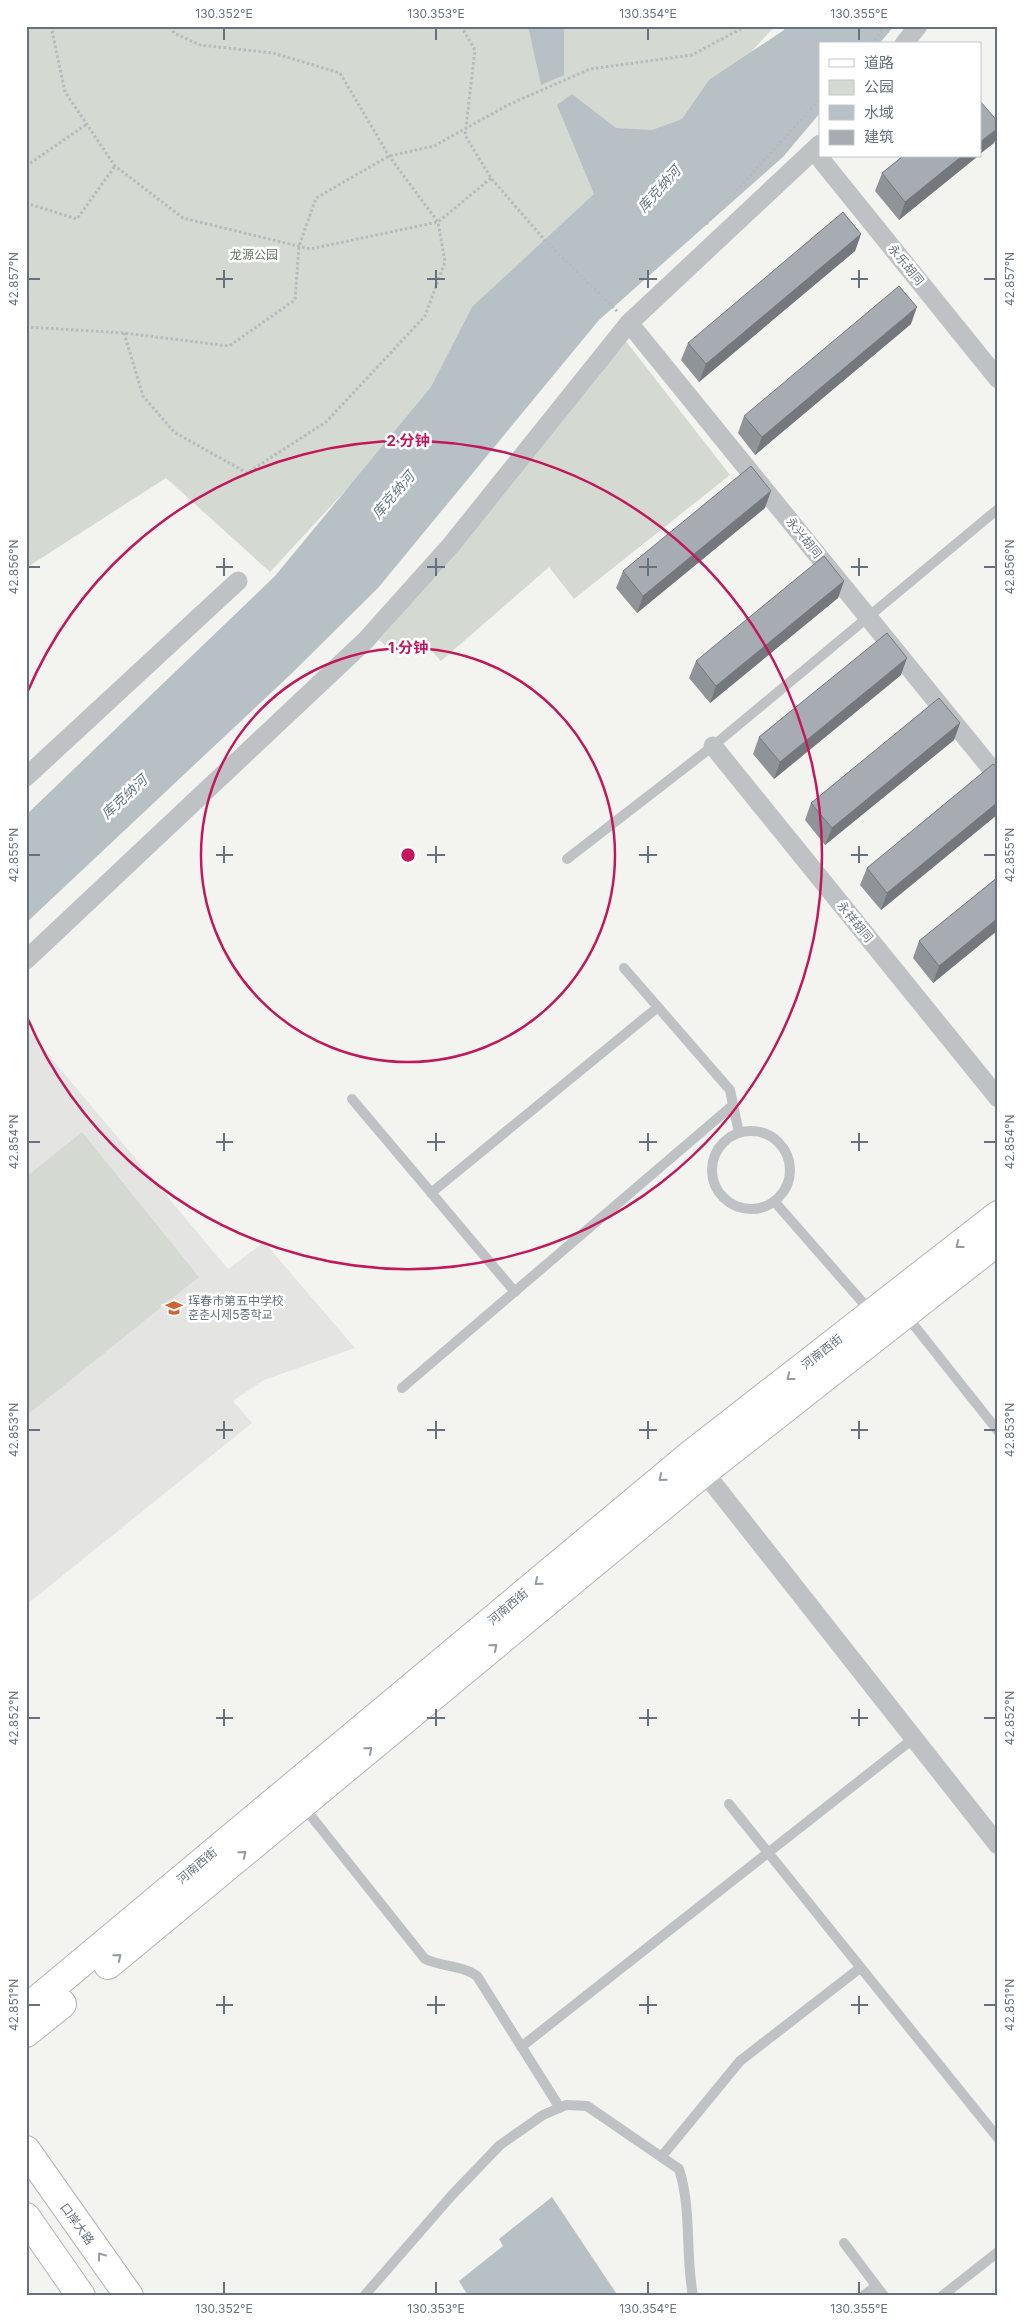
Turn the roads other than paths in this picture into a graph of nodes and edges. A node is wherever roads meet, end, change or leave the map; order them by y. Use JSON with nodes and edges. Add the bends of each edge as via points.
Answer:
{"nodes":[{"id":1,"x":918,"y":26,"type":"edge"},
{"id":2,"x":906,"y":42,"type":"edge"},
{"id":3,"x":817,"y":148,"type":"edge"},
{"id":4,"x":825,"y":158,"type":"edge"},
{"id":5,"x":624,"y":317,"type":"junction"},
{"id":6,"x":998,"y":379,"type":"edge"},
{"id":7,"x":998,"y":509,"type":"edge"},
{"id":8,"x":238,"y":581,"type":"dead end"},
{"id":9,"x":868,"y":617,"type":"junction"},
{"id":10,"x":713,"y":746,"type":"junction"},
{"id":11,"x":26,"y":777,"type":"edge"},
{"id":12,"x":998,"y":777,"type":"edge"},
{"id":13,"x":567,"y":859,"type":"dead end"},
{"id":14,"x":26,"y":960,"type":"edge"},
{"id":15,"x":624,"y":968,"type":"dead end"},
{"id":16,"x":658,"y":1007,"type":"junction"},
{"id":17,"x":998,"y":1098,"type":"edge"},
{"id":18,"x":352,"y":1099,"type":"dead end"},
{"id":19,"x":733,"y":1105,"type":"junction"},
{"id":20,"x":739,"y":1133,"type":"junction"},
{"id":21,"x":432,"y":1193,"type":"junction"},
{"id":22,"x":774,"y":1202,"type":"junction"},
{"id":23,"x":998,"y":1215,"type":"edge"},
{"id":24,"x":998,"y":1241,"type":"edge"},
{"id":25,"x":515,"y":1292,"type":"junction"},
{"id":26,"x":872,"y":1313,"type":"junction"},
{"id":27,"x":905,"y":1314,"type":"junction"},
{"id":28,"x":402,"y":1388,"type":"dead end"},
{"id":29,"x":998,"y":1431,"type":"edge"},
{"id":30,"x":697,"y":1463,"type":"junction"},
{"id":31,"x":914,"y":1738,"type":"junction"},
{"id":32,"x":729,"y":1804,"type":"dead end"},
{"id":33,"x":302,"y":1806,"type":"junction"},
{"id":34,"x":998,"y":1845,"type":"edge"},
{"id":35,"x":768,"y":1853,"type":"junction"},
{"id":36,"x":860,"y":1968,"type":"junction"},
{"id":37,"x":26,"y":2009,"type":"edge"},
{"id":38,"x":26,"y":2033,"type":"edge"},
{"id":39,"x":521,"y":2048,"type":"junction"},
{"id":40,"x":560,"y":2108,"type":"junction"},
{"id":41,"x":998,"y":2138,"type":"edge"},
{"id":42,"x":26,"y":2150,"type":"edge"},
{"id":43,"x":662,"y":2156,"type":"junction"},
{"id":44,"x":26,"y":2217,"type":"edge"},
{"id":45,"x":844,"y":2243,"type":"dead end"},
{"id":46,"x":998,"y":2252,"type":"edge"},
{"id":47,"x":876,"y":2286,"type":"junction"},
{"id":48,"x":81,"y":2296,"type":"edge"},
{"id":49,"x":129,"y":2296,"type":"edge"},
{"id":50,"x":364,"y":2296,"type":"edge"},
{"id":51,"x":693,"y":2296,"type":"edge"},
{"id":52,"x":864,"y":2296,"type":"edge"},
{"id":53,"x":884,"y":2296,"type":"edge"},
{"id":54,"x":942,"y":2296,"type":"edge"}],
"edges":[{"from":1,"to":2,"type":"street"},
{"from":3,"to":5,"type":"street"},
{"from":4,"to":6,"type":"street","name":"永乐胡同"},
{"from":5,"to":9,"type":"street","name":"永兴胡同"},
{"from":5,"to":14,"type":"street","via":[[451,545],[365,641]]},
{"from":7,"to":9,"type":"lane"},
{"from":8,"to":11,"type":"street"},
{"from":9,"to":10,"type":"lane"},
{"from":9,"to":12,"type":"street","name":"永兴胡同"},
{"from":10,"to":13,"type":"lane"},
{"from":10,"to":17,"type":"street","name":"永祥胡同"},
{"from":15,"to":16,"type":"lane"},
{"from":16,"to":19,"type":"lane","via":[[730,1090]]},
{"from":16,"to":21,"type":"lane"},
{"from":18,"to":21,"type":"lane"},
{"from":19,"to":20,"type":"lane"},
{"from":19,"to":25,"type":"lane"},
{"from":20,"to":22,"type":"lane","via":[[765,1134],[784,1150],[790,1174],[787,1186]]},
{"from":20,"to":22,"type":"lane","via":[[727,1139],[712,1161],[715,1187],[723,1198],[746,1210],[759,1209]]},
{"from":21,"to":25,"type":"lane"},
{"from":22,"to":26,"type":"lane"},
{"from":23,"to":26,"type":"main road","name":"河南西街","one_way":true},
{"from":24,"to":27,"type":"main road","name":"河南西街"},
{"from":25,"to":28,"type":"lane"},
{"from":26,"to":30,"type":"main road","name":"河南西街","one_way":true},
{"from":27,"to":29,"type":"lane"},
{"from":27,"to":30,"type":"main road","name":"河南西街"},
{"from":30,"to":31,"type":"street"},
{"from":33,"to":30,"type":"main road","name":"河南西街","one_way":true},
{"from":30,"to":37,"type":"main road","name":"河南西街","one_way":true},
{"from":31,"to":34,"type":"street"},
{"from":31,"to":35,"type":"lane"},
{"from":32,"to":35,"type":"lane"},
{"from":38,"to":33,"type":"main road","name":"河南西街","one_way":true},
{"from":33,"to":39,"type":"lane","via":[[425,1959],[468,1969],[477,1976]]},
{"from":35,"to":36,"type":"lane"},
{"from":35,"to":39,"type":"lane"},
{"from":36,"to":41,"type":"lane"},
{"from":36,"to":43,"type":"lane","via":[[740,2061]]},
{"from":39,"to":40,"type":"lane"},
{"from":40,"to":43,"type":"lane","via":[[566,2105],[587,2106]]},
{"from":40,"to":50,"type":"lane","via":[[500,2145]]},
{"from":49,"to":42,"type":"main road","name":"口岸大路","one_way":true},
{"from":43,"to":51,"type":"lane","via":[[679,2169],[684,2186]]},
{"from":44,"to":48,"type":"main road"},
{"from":45,"to":47,"type":"lane"},
{"from":46,"to":54,"type":"lane"},
{"from":47,"to":52,"type":"lane"},
{"from":47,"to":53,"type":"lane"}]}
